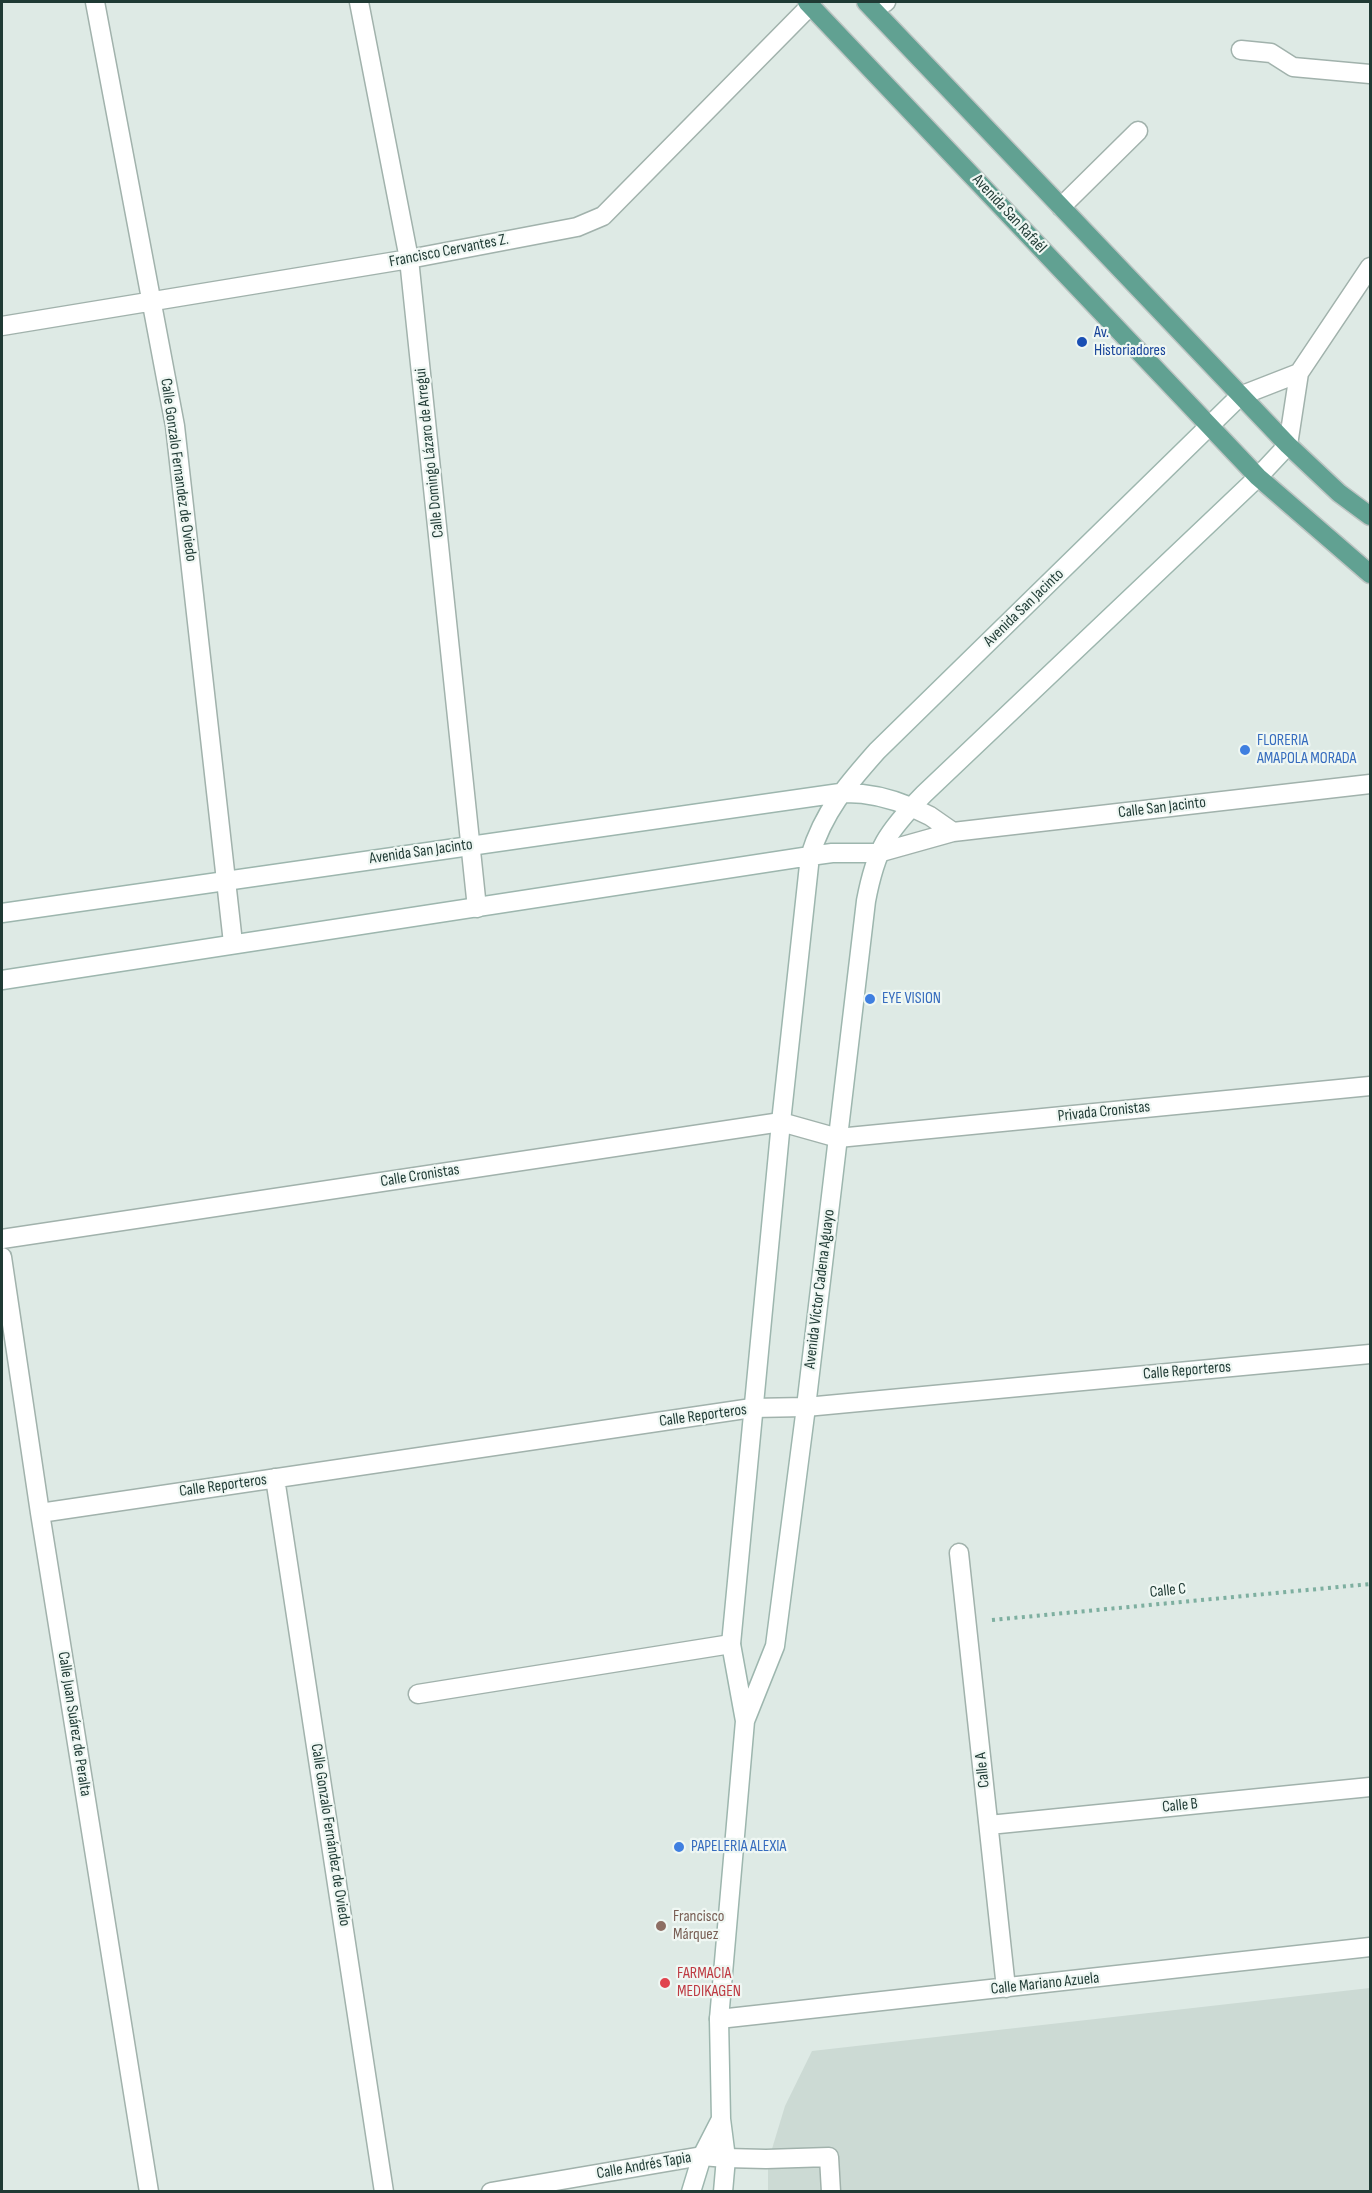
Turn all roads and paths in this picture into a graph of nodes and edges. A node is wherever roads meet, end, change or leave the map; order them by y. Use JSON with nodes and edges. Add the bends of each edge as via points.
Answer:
{"nodes":[{"id":1,"x":95,"y":2,"type":"edge"},
{"id":2,"x":359,"y":2,"type":"edge"},
{"id":3,"x":809,"y":4,"type":"edge"},
{"id":4,"x":875,"y":4,"type":"edge"},
{"id":5,"x":1241,"y":50,"type":"dead end"},
{"id":6,"x":1371,"y":74,"type":"edge"},
{"id":7,"x":1138,"y":131,"type":"dead end"},
{"id":8,"x":1061,"y":207,"type":"junction"},
{"id":9,"x":409,"y":259,"type":"junction"},
{"id":10,"x":1371,"y":267,"type":"edge"},
{"id":11,"x":151,"y":300,"type":"junction"},
{"id":12,"x":2,"y":326,"type":"edge"},
{"id":13,"x":1299,"y":374,"type":"junction"},
{"id":14,"x":1240,"y":396,"type":"junction"},
{"id":15,"x":1210,"y":426,"type":"junction"},
{"id":16,"x":1288,"y":445,"type":"junction"},
{"id":17,"x":1258,"y":477,"type":"junction"},
{"id":18,"x":1371,"y":516,"type":"edge"},
{"id":19,"x":1371,"y":574,"type":"edge"},
{"id":20,"x":1371,"y":784,"type":"edge"},
{"id":21,"x":840,"y":793,"type":"junction"},
{"id":22,"x":911,"y":807,"type":"junction"},
{"id":23,"x":953,"y":832,"type":"junction"},
{"id":24,"x":471,"y":844,"type":"junction"},
{"id":25,"x":878,"y":853,"type":"junction"},
{"id":26,"x":810,"y":856,"type":"junction"},
{"id":27,"x":226,"y":880,"type":"junction"},
{"id":28,"x":477,"y":908,"type":"junction"},
{"id":29,"x":2,"y":913,"type":"edge"},
{"id":30,"x":233,"y":943,"type":"junction"},
{"id":31,"x":2,"y":980,"type":"edge"},
{"id":32,"x":1371,"y":1086,"type":"edge"},
{"id":33,"x":781,"y":1122,"type":"junction"},
{"id":34,"x":838,"y":1137,"type":"junction"},
{"id":35,"x":2,"y":1239,"type":"edge"},
{"id":36,"x":2,"y":1257,"type":"edge"},
{"id":37,"x":1371,"y":1354,"type":"edge"},
{"id":38,"x":806,"y":1407,"type":"junction"},
{"id":39,"x":752,"y":1408,"type":"junction"},
{"id":40,"x":275,"y":1478,"type":"junction"},
{"id":41,"x":40,"y":1513,"type":"junction"},
{"id":42,"x":959,"y":1552,"type":"dead end"},
{"id":43,"x":1371,"y":1584,"type":"edge"},
{"id":44,"x":968,"y":1623,"type":"junction"},
{"id":45,"x":731,"y":1644,"type":"junction"},
{"id":46,"x":418,"y":1694,"type":"dead end"},
{"id":47,"x":745,"y":1720,"type":"junction"},
{"id":48,"x":1371,"y":1787,"type":"edge"},
{"id":49,"x":989,"y":1825,"type":"junction"},
{"id":50,"x":1371,"y":1947,"type":"edge"},
{"id":51,"x":1006,"y":1988,"type":"junction"},
{"id":52,"x":719,"y":2019,"type":"junction"},
{"id":53,"x":721,"y":2119,"type":"junction"},
{"id":54,"x":702,"y":2156,"type":"junction"},
{"id":55,"x":726,"y":2158,"type":"junction"},
{"id":56,"x":149,"y":2192,"type":"edge"},
{"id":57,"x":384,"y":2192,"type":"edge"},
{"id":58,"x":491,"y":2192,"type":"edge"},
{"id":59,"x":691,"y":2192,"type":"edge"},
{"id":60,"x":723,"y":2192,"type":"edge"},
{"id":61,"x":831,"y":2192,"type":"edge"}],
"edges":[{"from":1,"to":11,"type":"street","name":"Calle Gonzalo Fernandez de Oviedo"},
{"from":2,"to":9,"type":"street","name":"Calle Domingo Lázaro de Arregui"},
{"from":3,"to":9,"type":"street","name":"Francisco Cervantes Z.","via":[[603,216],[577,227]]},
{"from":3,"to":15,"type":"main road","name":"Avenida San Rafaél"},
{"from":4,"to":8,"type":"main road"},
{"from":5,"to":6,"type":"street","via":[[1271,53],[1293,67]]},
{"from":7,"to":8,"type":"street"},
{"from":8,"to":14,"type":"main road"},
{"from":9,"to":11,"type":"street","name":"Francisco Cervantes Z."},
{"from":9,"to":24,"type":"street","name":"Calle Domingo Lázaro de Arregui"},
{"from":10,"to":13,"type":"street"},
{"from":11,"to":12,"type":"street","name":"Francisco Cervantes Z."},
{"from":11,"to":27,"type":"street","name":"Calle Gonzalo Fernandez de Oviedo","via":[[175,426]]},
{"from":13,"to":14,"type":"street"},
{"from":13,"to":16,"type":"street"},
{"from":14,"to":15,"type":"street","name":"Avenida San Jacinto"},
{"from":14,"to":16,"type":"main road"},
{"from":15,"to":17,"type":"main road"},
{"from":15,"to":21,"type":"street","name":"Avenida San Jacinto","via":[[877,751]]},
{"from":16,"to":17,"type":"street"},
{"from":16,"to":18,"type":"main road","via":[[1339,493]]},
{"from":17,"to":19,"type":"main road"},
{"from":17,"to":22,"type":"street"},
{"from":20,"to":23,"type":"street","name":"Calle San Jacinto"},
{"from":21,"to":22,"type":"street","name":"Avenida San Jacinto","via":[[869,794]]},
{"from":21,"to":24,"type":"street","name":"Avenida San Jacinto"},
{"from":21,"to":26,"type":"street","name":"Avenida San Jacinto"},
{"from":22,"to":23,"type":"street"},
{"from":22,"to":25,"type":"street"},
{"from":23,"to":25,"type":"street","name":"Calle San Jacinto"},
{"from":24,"to":27,"type":"street","name":"Avenida San Jacinto"},
{"from":24,"to":28,"type":"street","name":"Calle Domingo Lázaro de Arregui"},
{"from":25,"to":26,"type":"street"},
{"from":25,"to":34,"type":"street","name":"Avenida Víctor Cadena Aguayo","via":[[866,901]]},
{"from":26,"to":28,"type":"street"},
{"from":26,"to":33,"type":"street","name":"Avenida Víctor Cadena Aguayo"},
{"from":27,"to":29,"type":"street","name":"Avenida San Jacinto"},
{"from":27,"to":30,"type":"street","name":"Calle Gonzalo Fernandez de Oviedo"},
{"from":28,"to":30,"type":"street"},
{"from":30,"to":31,"type":"street"},
{"from":32,"to":34,"type":"street","name":"Privada Cronistas"},
{"from":33,"to":34,"type":"street","name":"Calle Cronistas"},
{"from":33,"to":35,"type":"street","name":"Calle Cronistas"},
{"from":33,"to":39,"type":"street","name":"Avenida Víctor Cadena Aguayo"},
{"from":34,"to":38,"type":"street","name":"Avenida Víctor Cadena Aguayo"},
{"from":36,"to":41,"type":"street","name":"Calle Juan Suárez de Peralta"},
{"from":37,"to":38,"type":"street","name":"Calle Reporteros"},
{"from":38,"to":39,"type":"street","name":"Calle Reporteros"},
{"from":38,"to":47,"type":"street","name":"Avenida Víctor Cadena Aguayo","via":[[775,1646]]},
{"from":39,"to":40,"type":"street","name":"Calle Reporteros"},
{"from":39,"to":45,"type":"street","name":"Avenida Víctor Cadena Aguayo"},
{"from":40,"to":41,"type":"street","name":"Calle Reporteros"},
{"from":40,"to":57,"type":"street","name":"Calle Gonzalo Fernández de Oviedo"},
{"from":41,"to":56,"type":"street","name":"Calle Juan Suárez de Peralta"},
{"from":42,"to":44,"type":"street","name":"Calle A"},
{"from":43,"to":44,"type":"path","name":"Calle C"},
{"from":44,"to":49,"type":"street","name":"Calle A"},
{"from":45,"to":46,"type":"street"},
{"from":45,"to":47,"type":"street","name":"Avenida Víctor Cadena Aguayo"},
{"from":47,"to":52,"type":"street","name":"Avenida Víctor Cadena Aguayo"},
{"from":48,"to":49,"type":"street","name":"Calle B"},
{"from":49,"to":51,"type":"street","name":"Calle A"},
{"from":50,"to":51,"type":"street","name":"Calle Mariano Azuela"},
{"from":51,"to":52,"type":"street","name":"Calle Mariano Azuela"},
{"from":52,"to":53,"type":"street","name":"Avenida Víctor Cadena Aguayo"},
{"from":53,"to":54,"type":"street","name":"Avenida Víctor Cadena Aguayo"},
{"from":53,"to":55,"type":"street","name":"Avenida Víctor Cadena Aguayo"},
{"from":54,"to":55,"type":"street","name":"Calle Andrés Tapia"},
{"from":54,"to":58,"type":"street","name":"Calle Andrés Tapia"},
{"from":54,"to":59,"type":"street","name":"Avenida Víctor Cadena Aguayo"},
{"from":55,"to":60,"type":"street","name":"Avenida Víctor Cadena Aguayo"},
{"from":55,"to":61,"type":"street","name":"Calle Andrés Tapia","via":[[830,2157]]}]}
